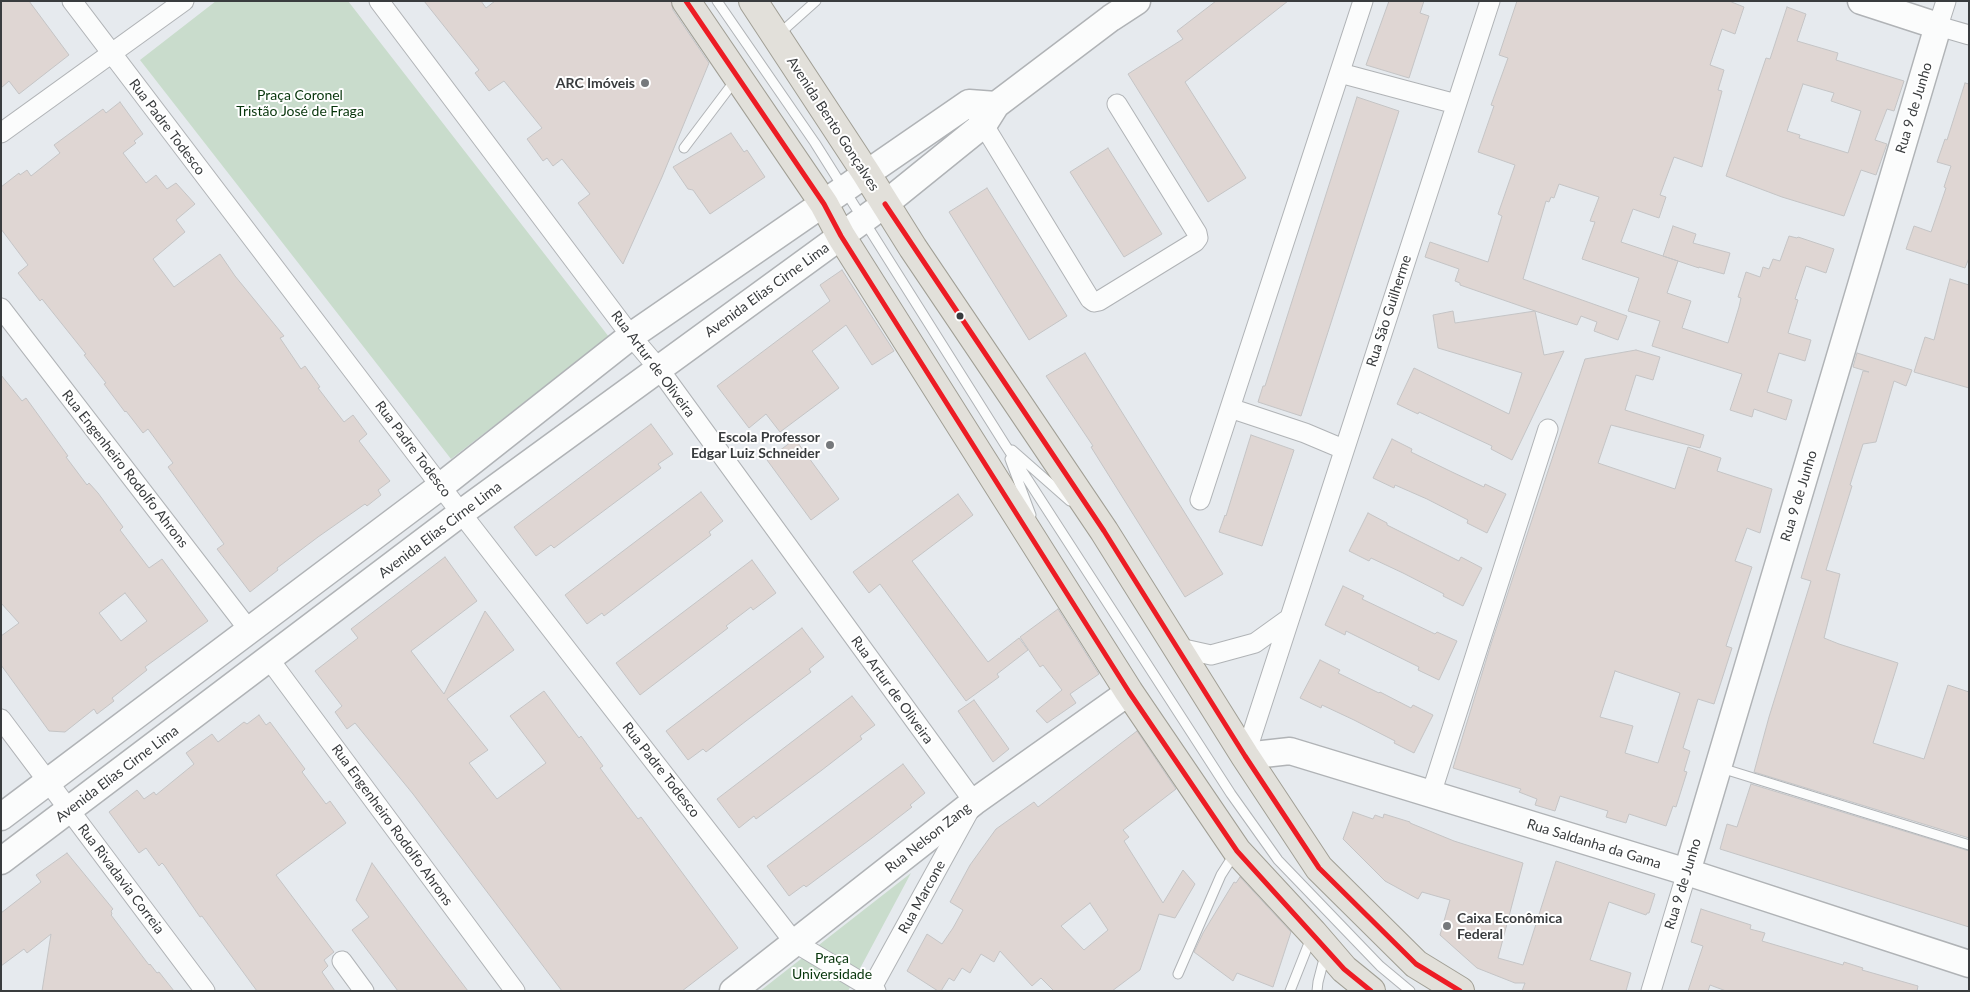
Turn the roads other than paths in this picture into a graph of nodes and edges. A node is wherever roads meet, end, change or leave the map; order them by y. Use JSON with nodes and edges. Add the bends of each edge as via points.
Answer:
{"nodes":[{"id":1,"x":72,"y":1,"type":"edge"},
{"id":2,"x":184,"y":1,"type":"edge"},
{"id":3,"x":379,"y":1,"type":"edge"},
{"id":4,"x":686,"y":1,"type":"edge"},
{"id":5,"x":717,"y":1,"type":"edge"},
{"id":6,"x":753,"y":1,"type":"edge"},
{"id":7,"x":816,"y":1,"type":"edge"},
{"id":8,"x":1136,"y":1,"type":"edge"},
{"id":9,"x":1364,"y":1,"type":"edge"},
{"id":10,"x":1490,"y":1,"type":"edge"},
{"id":11,"x":1861,"y":1,"type":"edge"},
{"id":12,"x":1946,"y":1,"type":"edge"},
{"id":13,"x":1110,"y":10,"type":"edge"},
{"id":14,"x":1938,"y":26,"type":"junction"},
{"id":15,"x":1969,"y":35,"type":"edge"},
{"id":16,"x":776,"y":37,"type":"junction"},
{"id":17,"x":111,"y":54,"type":"junction"},
{"id":18,"x":1340,"y":73,"type":"junction"},
{"id":19,"x":738,"y":77,"type":"junction"},
{"id":20,"x":1117,"y":104,"type":"dead end"},
{"id":21,"x":1456,"y":104,"type":"junction"},
{"id":22,"x":990,"y":114,"type":"junction"},
{"id":23,"x":1,"y":133,"type":"edge"},
{"id":24,"x":684,"y":148,"type":"dead end"},
{"id":25,"x":866,"y":173,"type":"junction"},
{"id":26,"x":833,"y":197,"type":"junction"},
{"id":27,"x":874,"y":212,"type":"junction"},
{"id":28,"x":841,"y":236,"type":"junction"},
{"id":29,"x":1,"y":308,"type":"edge"},
{"id":30,"x":631,"y":336,"type":"junction"},
{"id":31,"x":659,"y":369,"type":"junction"},
{"id":32,"x":1230,"y":408,"type":"junction"},
{"id":33,"x":1548,"y":429,"type":"dead end"},
{"id":34,"x":1004,"y":443,"type":"junction"},
{"id":35,"x":1344,"y":449,"type":"junction"},
{"id":36,"x":441,"y":486,"type":"junction"},
{"id":37,"x":1200,"y":500,"type":"dead end"},
{"id":38,"x":462,"y":513,"type":"junction"},
{"id":39,"x":1104,"y":531,"type":"junction"},
{"id":40,"x":1050,"y":568,"type":"junction"},
{"id":41,"x":1288,"y":620,"type":"junction"},
{"id":42,"x":249,"y":630,"type":"junction"},
{"id":43,"x":1175,"y":647,"type":"junction"},
{"id":44,"x":270,"y":658,"type":"junction"},
{"id":45,"x":1128,"y":692,"type":"junction"},
{"id":46,"x":1,"y":719,"type":"edge"},
{"id":47,"x":1245,"y":756,"type":"junction"},
{"id":48,"x":1718,"y":767,"type":"junction"},
{"id":49,"x":48,"y":782,"type":"junction"},
{"id":50,"x":1431,"y":794,"type":"junction"},
{"id":51,"x":974,"y":802,"type":"junction"},
{"id":52,"x":69,"y":810,"type":"junction"},
{"id":53,"x":1,"y":817,"type":"edge"},
{"id":54,"x":1969,"y":845,"type":"edge"},
{"id":55,"x":1237,"y":851,"type":"junction"},
{"id":56,"x":1,"y":862,"type":"edge"},
{"id":57,"x":1687,"y":872,"type":"junction"},
{"id":58,"x":1320,"y":941,"type":"junction"},
{"id":59,"x":794,"y":942,"type":"junction"},
{"id":60,"x":342,"y":962,"type":"dead end"},
{"id":61,"x":1969,"y":964,"type":"edge"},
{"id":62,"x":1178,"y":974,"type":"dead end"},
{"id":63,"x":872,"y":990,"type":"edge"},
{"id":64,"x":205,"y":991,"type":"edge"},
{"id":65,"x":364,"y":991,"type":"edge"},
{"id":66,"x":515,"y":991,"type":"edge"},
{"id":67,"x":733,"y":991,"type":"edge"},
{"id":68,"x":1290,"y":991,"type":"edge"},
{"id":69,"x":1317,"y":991,"type":"edge"},
{"id":70,"x":1371,"y":991,"type":"edge"},
{"id":71,"x":1410,"y":991,"type":"edge"},
{"id":72,"x":1460,"y":991,"type":"edge"},
{"id":73,"x":1651,"y":991,"type":"edge"}],
"edges":[{"from":1,"to":17,"type":"street","name":"Rua Padre Todesco"},
{"from":2,"to":17,"type":"street"},
{"from":3,"to":30,"type":"street","name":"Rua Artur de Oliveira"},
{"from":4,"to":19,"type":"main road"},
{"from":5,"to":26,"type":"lane","via":[[815,143]]},
{"from":6,"to":16,"type":"main road","name":"Avenida Bento Gonçalves"},
{"from":7,"to":16,"type":"lane"},
{"from":8,"to":13,"type":"street","name":"Avenida Elias Cirne Lima"},
{"from":9,"to":18,"type":"street"},
{"from":10,"to":21,"type":"street","name":"Rua São Guilherme"},
{"from":11,"to":14,"type":"street"},
{"from":12,"to":14,"type":"street","name":"Rua 9 de Junho"},
{"from":13,"to":22,"type":"street","name":"Avenida Elias Cirne Lima"},
{"from":14,"to":15,"type":"street"},
{"from":14,"to":48,"type":"street","name":"Rua 9 de Junho"},
{"from":16,"to":25,"type":"main road","name":"Avenida Bento Gonçalves"},
{"from":17,"to":23,"type":"street"},
{"from":17,"to":36,"type":"street","name":"Rua Padre Todesco"},
{"from":18,"to":21,"type":"street"},
{"from":18,"to":32,"type":"street"},
{"from":19,"to":24,"type":"lane"},
{"from":19,"to":26,"type":"main road"},
{"from":20,"to":22,"type":"street","via":[[1198,233],[1198,238],[1094,302],[1085,291]]},
{"from":21,"to":35,"type":"street","name":"Rua São Guilherme"},
{"from":22,"to":25,"type":"street","via":[[969,103]]},
{"from":22,"to":27,"type":"street","name":"Avenida Elias Cirne Lima"},
{"from":25,"to":26,"type":"street"},
{"from":25,"to":27,"type":"main road","name":"Avenida Bento Gonçalves"},
{"from":26,"to":27,"type":"lane"},
{"from":26,"to":28,"type":"main road"},
{"from":26,"to":30,"type":"street"},
{"from":27,"to":28,"type":"street","name":"Avenida Elias Cirne Lima"},
{"from":27,"to":34,"type":"lane"},
{"from":27,"to":39,"type":"main road","name":"Avenida Bento Gonçalves"},
{"from":28,"to":31,"type":"street","name":"Avenida Elias Cirne Lima"},
{"from":28,"to":40,"type":"main road"},
{"from":29,"to":42,"type":"street","name":"Rua Engenheiro Rodolfo Ahrons"},
{"from":30,"to":31,"type":"street","name":"Rua Artur de Oliveira"},
{"from":30,"to":36,"type":"street"},
{"from":31,"to":38,"type":"street","name":"Avenida Elias Cirne Lima"},
{"from":31,"to":51,"type":"street","name":"Rua Artur de Oliveira"},
{"from":32,"to":35,"type":"street"},
{"from":32,"to":37,"type":"street"},
{"from":33,"to":50,"type":"street"},
{"from":34,"to":39,"type":"lane"},
{"from":34,"to":40,"type":"lane"},
{"from":34,"to":71,"type":"lane","via":[[1231,794],[1278,860],[1380,966]]},
{"from":35,"to":41,"type":"street","name":"Rua São Guilherme"},
{"from":36,"to":38,"type":"street","name":"Rua Padre Todesco"},
{"from":36,"to":42,"type":"street"},
{"from":38,"to":44,"type":"street","name":"Avenida Elias Cirne Lima"},
{"from":38,"to":59,"type":"street","name":"Rua Padre Todesco"},
{"from":39,"to":43,"type":"main road","name":"Avenida Bento Gonçalves"},
{"from":40,"to":45,"type":"main road"},
{"from":41,"to":43,"type":"street","via":[[1255,643],[1211,655]]},
{"from":41,"to":47,"type":"street","name":"Rua São Guilherme"},
{"from":42,"to":49,"type":"street"},
{"from":43,"to":47,"type":"main road","name":"Avenida Bento Gonçalves"},
{"from":44,"to":52,"type":"street","name":"Avenida Elias Cirne Lima"},
{"from":44,"to":66,"type":"street","name":"Rua Engenheiro Rodolfo Ahrons"},
{"from":45,"to":51,"type":"street","name":"Rua Nelson Zang"},
{"from":45,"to":55,"type":"main road"},
{"from":46,"to":49,"type":"street","name":"Rua Rivadavia Correia"},
{"from":47,"to":50,"type":"street","name":"Rua Saldanha da Gama","via":[[1290,751]]},
{"from":47,"to":72,"type":"main road","name":"Avenida Bento Gonçalves","via":[[1319,868],[1416,964]]},
{"from":48,"to":54,"type":"lane"},
{"from":48,"to":57,"type":"street","name":"Rua 9 de Junho"},
{"from":49,"to":52,"type":"street","name":"Rua Rivadavia Correia"},
{"from":49,"to":53,"type":"street"},
{"from":50,"to":57,"type":"street","name":"Rua Saldanha da Gama"},
{"from":51,"to":59,"type":"street","name":"Rua Nelson Zang"},
{"from":51,"to":63,"type":"street","name":"Rua Marcone"},
{"from":52,"to":56,"type":"street","name":"Avenida Elias Cirne Lima"},
{"from":52,"to":64,"type":"street","name":"Rua Rivadavia Correia"},
{"from":55,"to":58,"type":"main road"},
{"from":55,"to":62,"type":"lane","via":[[1221,875]]},
{"from":57,"to":61,"type":"street","name":"Rua Saldanha da Gama"},
{"from":57,"to":73,"type":"street","name":"Rua 9 de Junho"},
{"from":58,"to":68,"type":"lane"},
{"from":58,"to":69,"type":"lane"},
{"from":58,"to":70,"type":"main road","via":[[1344,969]]},
{"from":59,"to":63,"type":"street"},
{"from":59,"to":67,"type":"street","name":"Rua Nelson Zang"},
{"from":60,"to":65,"type":"street"}]}
